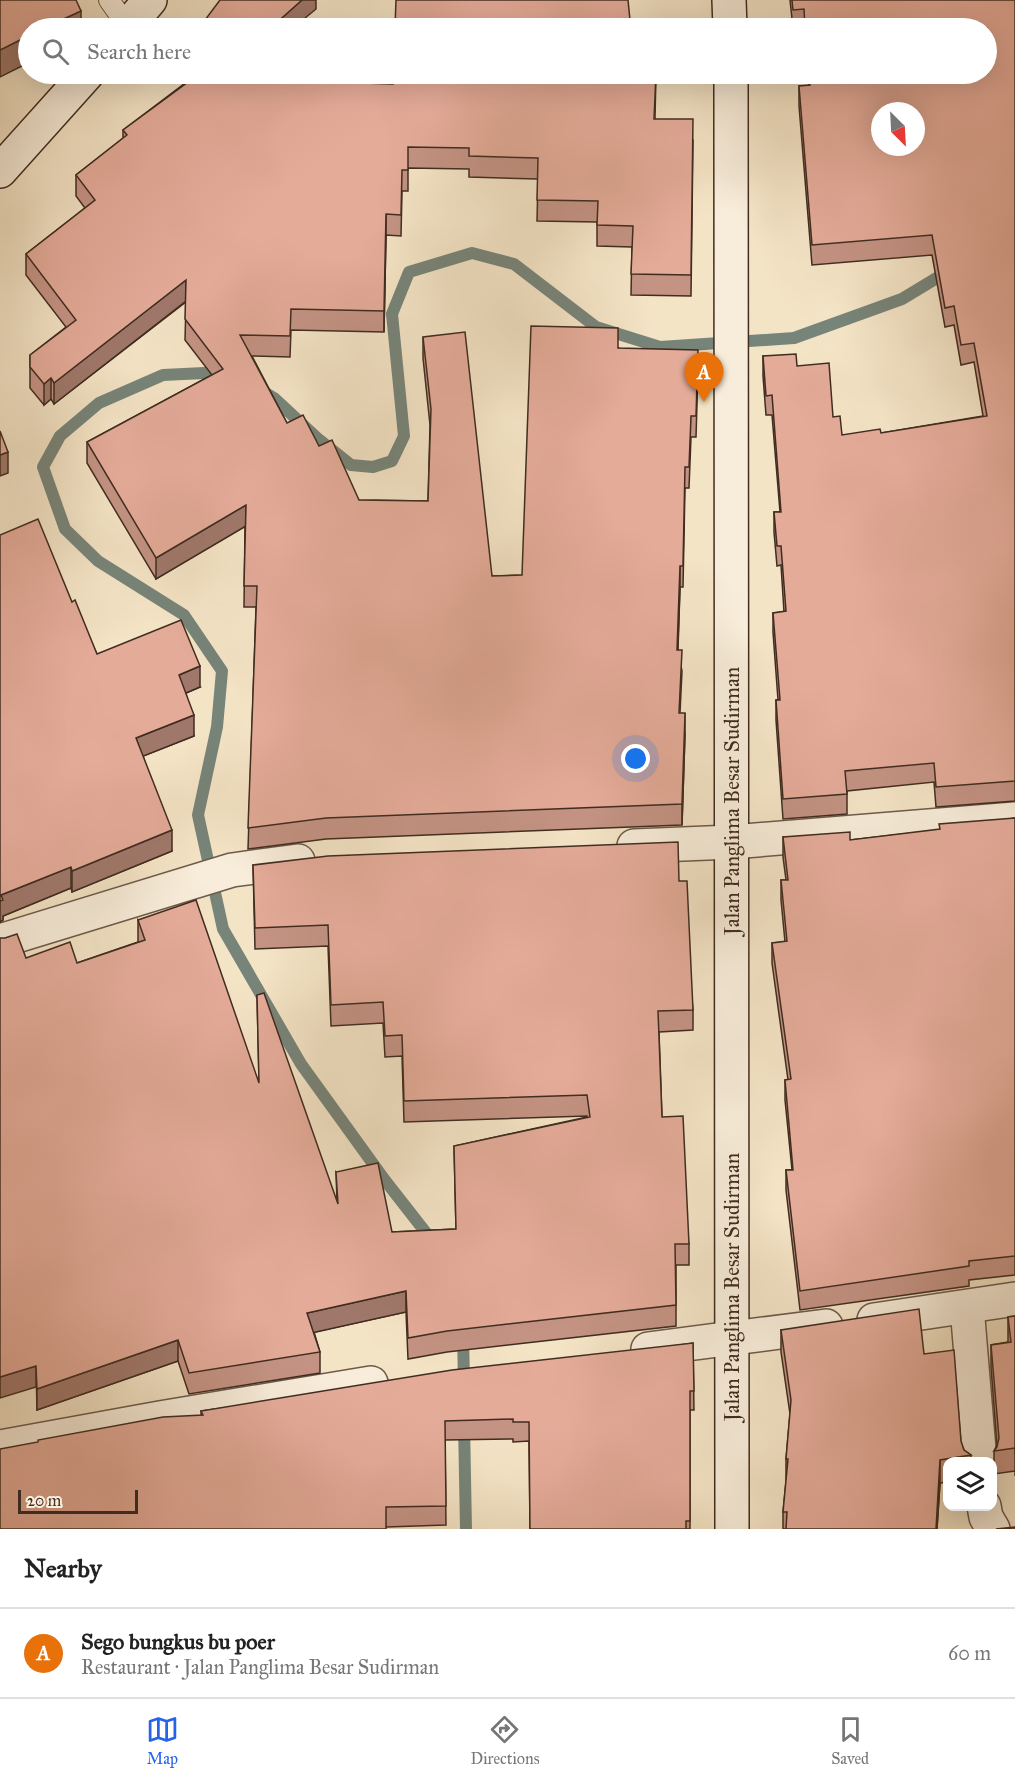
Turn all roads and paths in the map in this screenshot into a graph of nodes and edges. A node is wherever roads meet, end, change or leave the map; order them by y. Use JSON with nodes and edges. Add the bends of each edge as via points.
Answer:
{"nodes":[{"id":1,"x":109,"y":0,"type":"edge"},
{"id":2,"x":150,"y":0,"type":"edge"},
{"id":3,"x":729,"y":0,"type":"edge"},
{"id":4,"x":121,"y":18,"type":"edge"},
{"id":5,"x":135,"y":18,"type":"edge"},
{"id":6,"x":730,"y":18,"type":"edge"},
{"id":7,"x":78,"y":84,"type":"edge"},
{"id":8,"x":731,"y":84,"type":"edge"},
{"id":9,"x":0,"y":171,"type":"edge"},
{"id":10,"x":1015,"y":819,"type":"edge"},
{"id":11,"x":732,"y":842,"type":"junction"},
{"id":12,"x":601,"y":847,"type":"edge"},
{"id":13,"x":327,"y":858,"type":"edge"},
{"id":14,"x":0,"y":941,"type":"edge"},
{"id":15,"x":1015,"y":1299,"type":"edge"},
{"id":16,"x":967,"y":1307,"type":"junction"},
{"id":17,"x":731,"y":1339,"type":"junction"},
{"id":18,"x":615,"y":1352,"type":"edge"},
{"id":19,"x":403,"y":1378,"type":"edge"},
{"id":20,"x":0,"y":1448,"type":"edge"},
{"id":21,"x":980,"y":1457,"type":"edge"},
{"id":22,"x":985,"y":1511,"type":"edge"},
{"id":23,"x":732,"y":1529,"type":"edge"},
{"id":24,"x":993,"y":1529,"type":"edge"}],
"edges":[{"from":1,"to":4,"type":"lane"},
{"from":2,"to":5,"type":"street"},
{"from":3,"to":6,"type":"street"},
{"from":7,"to":9,"type":"street"},
{"from":8,"to":11,"type":"street","name":"Jalan Panglima Besar Sudirman"},
{"from":10,"to":11,"type":"street"},
{"from":11,"to":12,"type":"street"},
{"from":11,"to":17,"type":"street","name":"Jalan Panglima Besar Sudirman"},
{"from":13,"to":14,"type":"street","via":[[231,870]]},
{"from":15,"to":16,"type":"street"},
{"from":16,"to":17,"type":"street"},
{"from":16,"to":21,"type":"street"},
{"from":17,"to":18,"type":"street"},
{"from":17,"to":23,"type":"street","name":"Jalan Panglima Besar Sudirman"},
{"from":19,"to":20,"type":"street"},
{"from":22,"to":24,"type":"street"}]}
